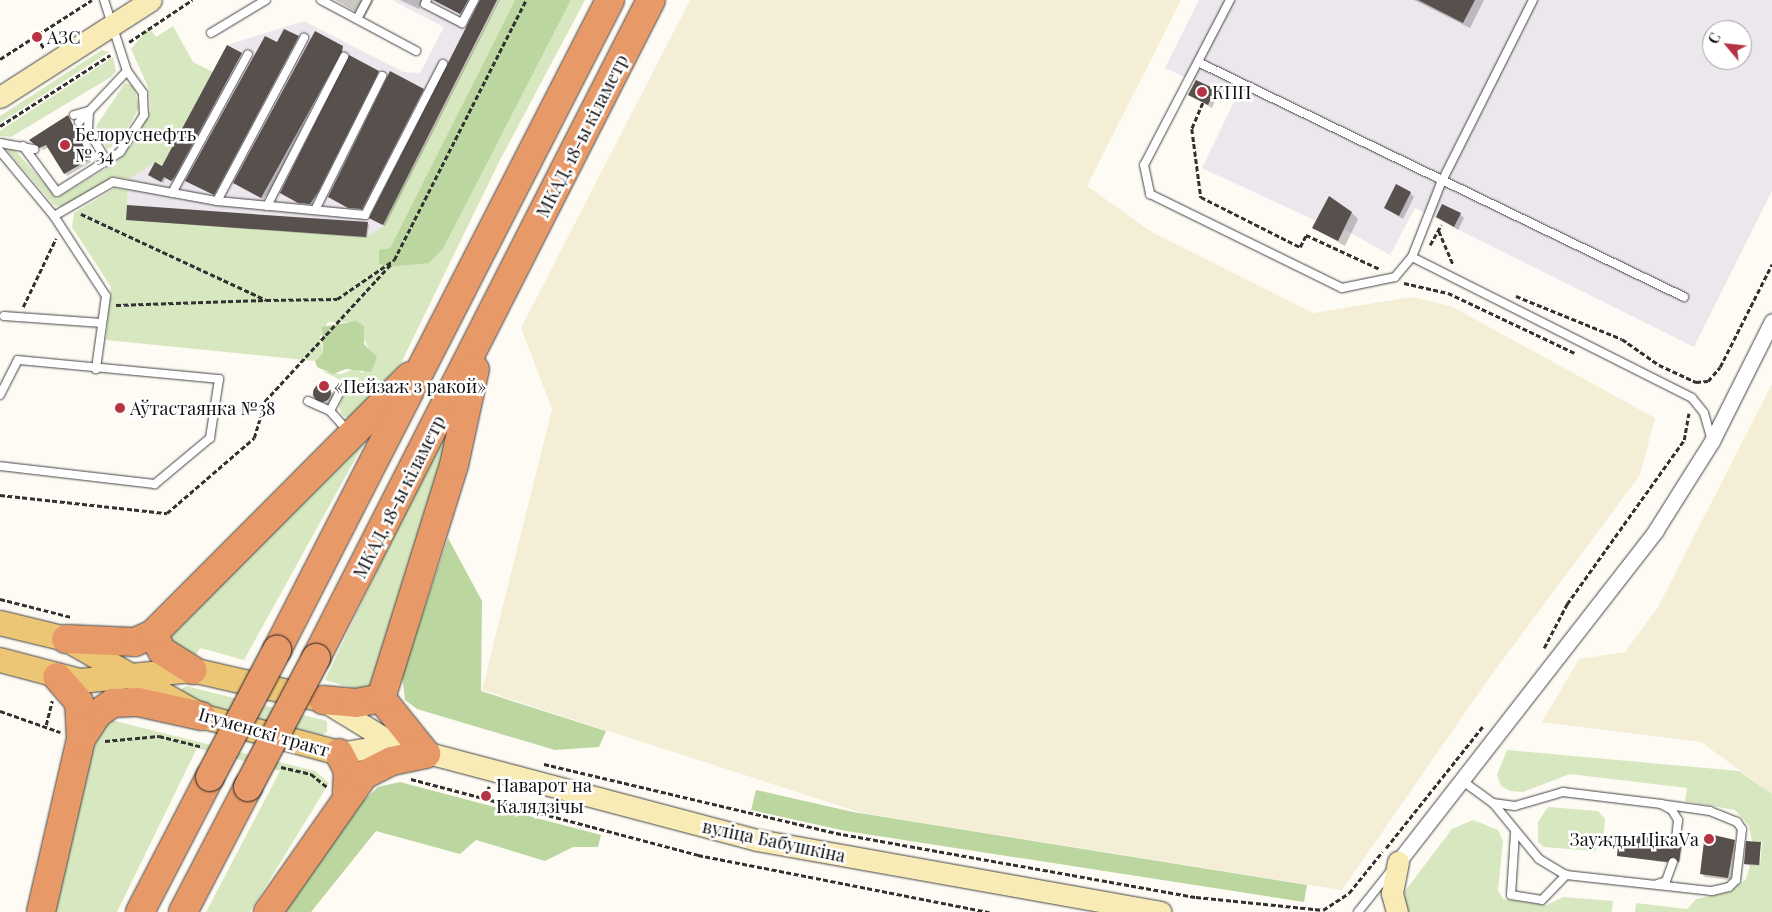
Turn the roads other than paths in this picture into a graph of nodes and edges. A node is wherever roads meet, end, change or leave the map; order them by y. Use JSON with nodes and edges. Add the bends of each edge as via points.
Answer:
{"nodes":[{"id":1,"x":104,"y":0,"type":"edge"},
{"id":2,"x":150,"y":0,"type":"edge"},
{"id":3,"x":266,"y":0,"type":"edge"},
{"id":4,"x":321,"y":0,"type":"edge"},
{"id":5,"x":367,"y":0,"type":"edge"},
{"id":6,"x":427,"y":0,"type":"edge"},
{"id":7,"x":474,"y":0,"type":"edge"},
{"id":8,"x":610,"y":0,"type":"edge"},
{"id":9,"x":651,"y":0,"type":"edge"},
{"id":10,"x":1230,"y":0,"type":"edge"},
{"id":11,"x":1533,"y":0,"type":"edge"},
{"id":12,"x":357,"y":20,"type":"junction"},
{"id":13,"x":110,"y":24,"type":"junction"},
{"id":14,"x":211,"y":33,"type":"dead end"},
{"id":15,"x":304,"y":38,"type":"dead end"},
{"id":16,"x":416,"y":51,"type":"dead end"},
{"id":17,"x":248,"y":54,"type":"dead end"},
{"id":18,"x":344,"y":57,"type":"dead end"},
{"id":19,"x":1198,"y":62,"type":"junction"},
{"id":20,"x":443,"y":64,"type":"dead end"},
{"id":21,"x":127,"y":71,"type":"junction"},
{"id":22,"x":382,"y":76,"type":"dead end"},
{"id":23,"x":0,"y":97,"type":"edge"},
{"id":24,"x":89,"y":111,"type":"junction"},
{"id":25,"x":74,"y":115,"type":"dead end"},
{"id":26,"x":79,"y":122,"type":"dead end"},
{"id":27,"x":0,"y":143,"type":"edge"},
{"id":28,"x":0,"y":151,"type":"edge"},
{"id":29,"x":107,"y":162,"type":"junction"},
{"id":30,"x":1442,"y":183,"type":"junction"},
{"id":31,"x":172,"y":193,"type":"junction"},
{"id":32,"x":217,"y":202,"type":"junction"},
{"id":33,"x":267,"y":206,"type":"junction"},
{"id":34,"x":315,"y":210,"type":"junction"},
{"id":35,"x":54,"y":216,"type":"junction"},
{"id":36,"x":1412,"y":257,"type":"junction"},
{"id":37,"x":503,"y":295,"type":"junction"},
{"id":38,"x":1684,"y":297,"type":"dead end"},
{"id":39,"x":4,"y":316,"type":"dead end"},
{"id":40,"x":1772,"y":321,"type":"edge"},
{"id":41,"x":102,"y":323,"type":"junction"},
{"id":42,"x":430,"y":355,"type":"junction"},
{"id":43,"x":96,"y":368,"type":"junction"},
{"id":44,"x":342,"y":386,"type":"dead end"},
{"id":45,"x":0,"y":395,"type":"edge"},
{"id":46,"x":308,"y":401,"type":"dead end"},
{"id":47,"x":330,"y":411,"type":"junction"},
{"id":48,"x":352,"y":436,"type":"junction"},
{"id":49,"x":1712,"y":441,"type":"junction"},
{"id":50,"x":0,"y":466,"type":"edge"},
{"id":51,"x":0,"y":623,"type":"edge"},
{"id":52,"x":74,"y":629,"type":"junction"},
{"id":53,"x":153,"y":634,"type":"junction"},
{"id":54,"x":0,"y":660,"type":"edge"},
{"id":55,"x":192,"y":670,"type":"junction"},
{"id":56,"x":139,"y":678,"type":"junction"},
{"id":57,"x":55,"y":686,"type":"junction"},
{"id":58,"x":381,"y":698,"type":"junction"},
{"id":59,"x":323,"y":700,"type":"junction"},
{"id":60,"x":201,"y":716,"type":"junction"},
{"id":61,"x":73,"y":737,"type":"junction"},
{"id":62,"x":394,"y":744,"type":"junction"},
{"id":63,"x":339,"y":753,"type":"junction"},
{"id":64,"x":426,"y":754,"type":"junction"},
{"id":65,"x":1464,"y":782,"type":"junction"},
{"id":66,"x":347,"y":793,"type":"junction"},
{"id":67,"x":1493,"y":803,"type":"junction"},
{"id":68,"x":1662,"y":804,"type":"junction"},
{"id":69,"x":1515,"y":833,"type":"junction"},
{"id":70,"x":1676,"y":840,"type":"dead end"},
{"id":71,"x":1398,"y":862,"type":"junction"},
{"id":72,"x":1673,"y":862,"type":"dead end"},
{"id":73,"x":1566,"y":875,"type":"junction"},
{"id":74,"x":1653,"y":885,"type":"junction"},
{"id":75,"x":143,"y":908,"type":"edge"},
{"id":76,"x":41,"y":912,"type":"edge"},
{"id":77,"x":183,"y":912,"type":"edge"},
{"id":78,"x":268,"y":912,"type":"edge"},
{"id":79,"x":1161,"y":912,"type":"edge"},
{"id":80,"x":1358,"y":912,"type":"edge"},
{"id":81,"x":1397,"y":912,"type":"edge"}],
"edges":[{"from":1,"to":13,"type":"lane"},
{"from":2,"to":13,"type":"street"},
{"from":3,"to":14,"type":"lane"},
{"from":4,"to":12,"type":"lane"},
{"from":5,"to":12,"type":"lane"},
{"from":6,"to":7,"type":"lane","via":[[425,4],[462,23]]},
{"from":8,"to":42,"type":"highway","name":"МКАД, 18-ы кіламетр"},
{"from":9,"to":37,"type":"highway","name":"МКАД, 18-ы кіламетр"},
{"from":10,"to":19,"type":"lane"},
{"from":11,"to":30,"type":"lane"},
{"from":12,"to":16,"type":"lane"},
{"from":13,"to":21,"type":"lane"},
{"from":13,"to":23,"type":"street"},
{"from":15,"to":32,"type":"lane"},
{"from":17,"to":31,"type":"lane"},
{"from":18,"to":33,"type":"lane"},
{"from":19,"to":30,"type":"lane"},
{"from":19,"to":36,"type":"lane","via":[[1144,165],[1150,194],[1342,288],[1395,277]]},
{"from":20,"to":34,"type":"lane","via":[[365,215]]},
{"from":21,"to":24,"type":"lane"},
{"from":21,"to":29,"type":"lane","via":[[143,93],[144,115],[120,152]]},
{"from":22,"to":34,"type":"lane"},
{"from":24,"to":25,"type":"lane"},
{"from":24,"to":26,"type":"lane"},
{"from":24,"to":29,"type":"lane","via":[[88,130]]},
{"from":27,"to":29,"type":"lane","via":[[29,146],[57,192]]},
{"from":28,"to":35,"type":"lane"},
{"from":30,"to":36,"type":"lane"},
{"from":30,"to":38,"type":"lane"},
{"from":31,"to":32,"type":"lane"},
{"from":31,"to":35,"type":"lane","via":[[114,182]]},
{"from":32,"to":33,"type":"lane"},
{"from":33,"to":34,"type":"lane"},
{"from":35,"to":41,"type":"lane","via":[[106,296]]},
{"from":36,"to":49,"type":"lane","via":[[1692,398],[1704,413]]},
{"from":37,"to":58,"type":"highway","via":[[476,365],[454,465]]},
{"from":37,"to":77,"type":"highway","name":"МКАД, 18-ы кіламетр","bridge":true},
{"from":39,"to":41,"type":"lane"},
{"from":40,"to":49,"type":"street"},
{"from":41,"to":43,"type":"lane"},
{"from":42,"to":48,"type":"highway"},
{"from":42,"to":75,"type":"highway","name":"МКАД, 18-ы кіламетр","bridge":true},
{"from":43,"to":45,"type":"lane","via":[[18,360]]},
{"from":43,"to":50,"type":"lane","via":[[219,379],[210,438],[155,484]]},
{"from":44,"to":47,"type":"lane"},
{"from":46,"to":47,"type":"lane"},
{"from":47,"to":48,"type":"lane"},
{"from":48,"to":53,"type":"highway"},
{"from":49,"to":65,"type":"street","via":[[1656,530]]},
{"from":51,"to":52,"type":"main road","name":"Ігуменскі тракт"},
{"from":52,"to":53,"type":"highway","via":[[135,642]]},
{"from":52,"to":56,"type":"main road","name":"Ігуменскі тракт"},
{"from":53,"to":55,"type":"highway","via":[[162,651]]},
{"from":54,"to":57,"type":"main road"},
{"from":55,"to":56,"type":"main road"},
{"from":55,"to":59,"type":"main road"},
{"from":56,"to":57,"type":"main road"},
{"from":56,"to":60,"type":"main road","name":"Ігуменскі тракт"},
{"from":57,"to":61,"type":"highway","via":[[79,702]]},
{"from":58,"to":59,"type":"highway","via":[[356,702]]},
{"from":58,"to":64,"type":"highway"},
{"from":59,"to":62,"type":"street","name":"вуліца Бабушкіна"},
{"from":60,"to":61,"type":"highway","via":[[138,702],[113,703]]},
{"from":60,"to":63,"type":"main road","name":"Ігуменскі тракт"},
{"from":61,"to":76,"type":"highway"},
{"from":62,"to":63,"type":"street","name":"вуліца Бабушкіна"},
{"from":62,"to":64,"type":"street","name":"вуліца Бабушкіна"},
{"from":63,"to":66,"type":"highway","via":[[348,771]]},
{"from":64,"to":66,"type":"highway","via":[[371,772]]},
{"from":64,"to":79,"type":"street","name":"вуліца Бабушкіна","via":[[757,840],[1089,903]]},
{"from":65,"to":67,"type":"lane"},
{"from":65,"to":71,"type":"street"},
{"from":66,"to":78,"type":"highway"},
{"from":67,"to":68,"type":"lane","via":[[1515,806],[1563,792]]},
{"from":67,"to":69,"type":"lane"},
{"from":68,"to":70,"type":"lane","via":[[1678,820]]},
{"from":68,"to":74,"type":"lane","via":[[1719,814],[1737,822],[1741,838],[1736,880],[1729,887],[1712,891]]},
{"from":69,"to":73,"type":"lane","via":[[1539,859]]},
{"from":69,"to":73,"type":"lane","via":[[1511,895],[1542,900]]},
{"from":71,"to":80,"type":"lane"},
{"from":71,"to":81,"type":"street","via":[[1392,893]]},
{"from":72,"to":74,"type":"lane","via":[[1666,881]]},
{"from":73,"to":74,"type":"lane"}]}
